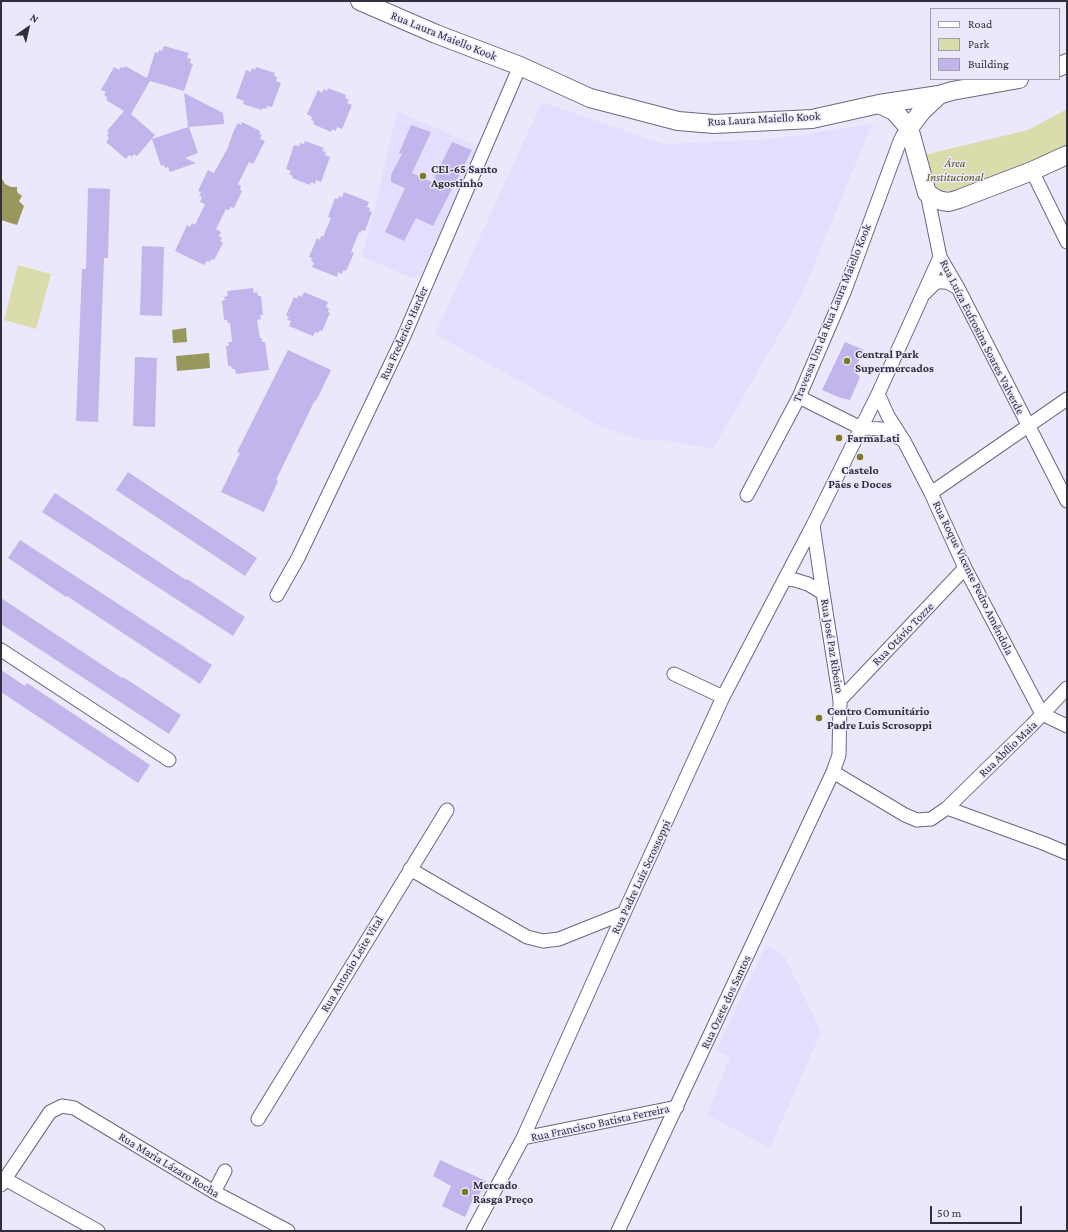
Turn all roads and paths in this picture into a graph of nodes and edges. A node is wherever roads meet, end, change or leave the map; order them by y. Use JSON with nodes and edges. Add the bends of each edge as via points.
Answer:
{"nodes":[{"id":1,"x":360,"y":1,"type":"edge"},
{"id":2,"x":520,"y":66,"type":"junction"},
{"id":3,"x":1013,"y":80,"type":"edge"},
{"id":4,"x":939,"y":95,"type":"junction"},
{"id":5,"x":879,"y":104,"type":"junction"},
{"id":6,"x":909,"y":128,"type":"junction"},
{"id":7,"x":1067,"y":155,"type":"edge"},
{"id":8,"x":1032,"y":170,"type":"junction"},
{"id":9,"x":927,"y":193,"type":"junction"},
{"id":10,"x":959,"y":199,"type":"junction"},
{"id":11,"x":934,"y":224,"type":"junction"},
{"id":12,"x":1067,"y":242,"type":"edge"},
{"id":13,"x":940,"y":257,"type":"junction"},
{"id":14,"x":958,"y":288,"type":"junction"},
{"id":15,"x":922,"y":296,"type":"junction"},
{"id":16,"x":878,"y":394,"type":"junction"},
{"id":17,"x":799,"y":397,"type":"junction"},
{"id":18,"x":1067,"y":399,"type":"edge"},
{"id":19,"x":1028,"y":426,"type":"junction"},
{"id":20,"x":861,"y":428,"type":"junction"},
{"id":21,"x":904,"y":441,"type":"junction"},
{"id":22,"x":930,"y":493,"type":"junction"},
{"id":23,"x":747,"y":495,"type":"dead end"},
{"id":24,"x":1067,"y":501,"type":"edge"},
{"id":25,"x":813,"y":525,"type":"junction"},
{"id":26,"x":965,"y":568,"type":"junction"},
{"id":27,"x":785,"y":579,"type":"junction"},
{"id":28,"x":823,"y":593,"type":"junction"},
{"id":29,"x":277,"y":595,"type":"dead end"},
{"id":30,"x":1,"y":650,"type":"edge"},
{"id":31,"x":674,"y":674,"type":"dead end"},
{"id":32,"x":1067,"y":688,"type":"edge"},
{"id":33,"x":723,"y":697,"type":"junction"},
{"id":34,"x":840,"y":700,"type":"junction"},
{"id":35,"x":1042,"y":714,"type":"junction"},
{"id":36,"x":1067,"y":726,"type":"edge"},
{"id":37,"x":168,"y":760,"type":"dead end"},
{"id":38,"x":833,"y":772,"type":"junction"},
{"id":39,"x":946,"y":808,"type":"junction"},
{"id":40,"x":447,"y":810,"type":"dead end"},
{"id":41,"x":1067,"y":853,"type":"edge"},
{"id":42,"x":410,"y":869,"type":"junction"},
{"id":43,"x":624,"y":913,"type":"junction"},
{"id":44,"x":677,"y":1107,"type":"junction"},
{"id":45,"x":258,"y":1119,"type":"dead end"},
{"id":46,"x":523,"y":1138,"type":"junction"},
{"id":47,"x":225,"y":1171,"type":"dead end"},
{"id":48,"x":3,"y":1182,"type":"edge"},
{"id":49,"x":214,"y":1192,"type":"junction"},
{"id":50,"x":621,"y":1230,"type":"edge"},
{"id":51,"x":98,"y":1231,"type":"edge"},
{"id":52,"x":288,"y":1231,"type":"edge"},
{"id":53,"x":473,"y":1231,"type":"edge"}],
"edges":[{"from":1,"to":2,"type":"main road","name":"Rua Laura Maiello Kook"},
{"from":2,"to":5,"type":"main road","name":"Rua Laura Maiello Kook","via":[[590,98],[678,121],[714,124],[812,118]]},
{"from":2,"to":29,"type":"street","name":"Rua Frederico Harder","via":[[404,336],[298,558]]},
{"from":3,"to":4,"type":"main road","name":"Rua Laura Maiello Kook"},
{"from":4,"to":5,"type":"main road","name":"Rua Laura Maiello Kook"},
{"from":4,"to":6,"type":"main road"},
{"from":5,"to":6,"type":"main road","via":[[894,111]]},
{"from":6,"to":9,"type":"main road"},
{"from":6,"to":17,"type":"street","name":"Travessa Um da Rua Laura Maiello Kook","via":[[900,142],[845,290]]},
{"from":7,"to":8,"type":"main road"},
{"from":8,"to":10,"type":"main road"},
{"from":8,"to":12,"type":"street"},
{"from":9,"to":10,"type":"main road","via":[[942,201]]},
{"from":9,"to":11,"type":"street"},
{"from":10,"to":11,"type":"street","via":[[943,210]]},
{"from":11,"to":13,"type":"street","name":"Rua Luíza Eufrosina Soares Valverde"},
{"from":13,"to":14,"type":"street","name":"Rua Luíza Eufrosina Soares Valverde"},
{"from":13,"to":15,"type":"street","name":"Rua Padre Luiz Scrossoppi"},
{"from":14,"to":15,"type":"street","via":[[949,283],[939,282]]},
{"from":14,"to":19,"type":"street","name":"Rua Luíza Eufrosina Soares Valverde"},
{"from":15,"to":16,"type":"street","name":"Rua Padre Luiz Scrossoppi"},
{"from":16,"to":20,"type":"street","name":"Rua Padre Luiz Scrossoppi"},
{"from":16,"to":21,"type":"street","name":"Rua Roque Vicente Pedro Amêndola"},
{"from":17,"to":20,"type":"street"},
{"from":17,"to":23,"type":"street","name":"Travessa Um da Rua Laura Maiello Kook"},
{"from":18,"to":19,"type":"street"},
{"from":19,"to":22,"type":"street"},
{"from":19,"to":24,"type":"street","name":"Rua Luíza Eufrosina Soares Valverde"},
{"from":20,"to":21,"type":"street","via":[[883,429]]},
{"from":20,"to":25,"type":"street","name":"Rua Padre Luiz Scrossoppi"},
{"from":21,"to":22,"type":"street","name":"Rua Roque Vicente Pedro Amêndola"},
{"from":22,"to":26,"type":"street","name":"Rua Roque Vicente Pedro Amêndola"},
{"from":25,"to":27,"type":"street","name":"Rua Padre Luiz Scrossoppi"},
{"from":25,"to":28,"type":"street","name":"Rua José Paz Ribeiro"},
{"from":26,"to":34,"type":"street","name":"Rua Otávio Tozze"},
{"from":26,"to":35,"type":"street","name":"Rua Roque Vicente Pedro Amêndola"},
{"from":27,"to":28,"type":"street","via":[[808,584]]},
{"from":27,"to":33,"type":"street","name":"Rua Padre Luiz Scrossoppi"},
{"from":28,"to":34,"type":"street","name":"Rua José Paz Ribeiro"},
{"from":30,"to":37,"type":"street"},
{"from":31,"to":33,"type":"street"},
{"from":32,"to":35,"type":"street","name":"Rua Abílio Maia"},
{"from":33,"to":43,"type":"street","name":"Rua Padre Luiz Scrossoppi"},
{"from":34,"to":38,"type":"street","name":"Rua José Paz Ribeiro","via":[[839,755]]},
{"from":35,"to":36,"type":"street"},
{"from":35,"to":39,"type":"street","name":"Rua Abílio Maia"},
{"from":38,"to":39,"type":"street","via":[[917,820],[931,820]]},
{"from":38,"to":44,"type":"street","name":"Rua Ozete dos Santos"},
{"from":39,"to":41,"type":"street"},
{"from":40,"to":42,"type":"street","name":"Rua Antonio Leite Vital"},
{"from":42,"to":43,"type":"street","via":[[527,937],[543,942],[559,939]]},
{"from":42,"to":45,"type":"street","name":"Rua Antonio Leite Vital"},
{"from":43,"to":46,"type":"street","name":"Rua Padre Luiz Scrossoppi"},
{"from":44,"to":46,"type":"street","name":"Rua Francisco Batista Ferreira"},
{"from":44,"to":50,"type":"street","name":"Rua Ozete dos Santos"},
{"from":46,"to":53,"type":"street","name":"Rua Padre Luiz Scrossoppi"},
{"from":47,"to":49,"type":"street"},
{"from":48,"to":49,"type":"street","name":"Rua Maria Lázaro Rocha","via":[[50,1112],[62,1106],[74,1108]]},
{"from":48,"to":51,"type":"street"},
{"from":49,"to":52,"type":"street","name":"Rua Maria Lázaro Rocha"}]}
